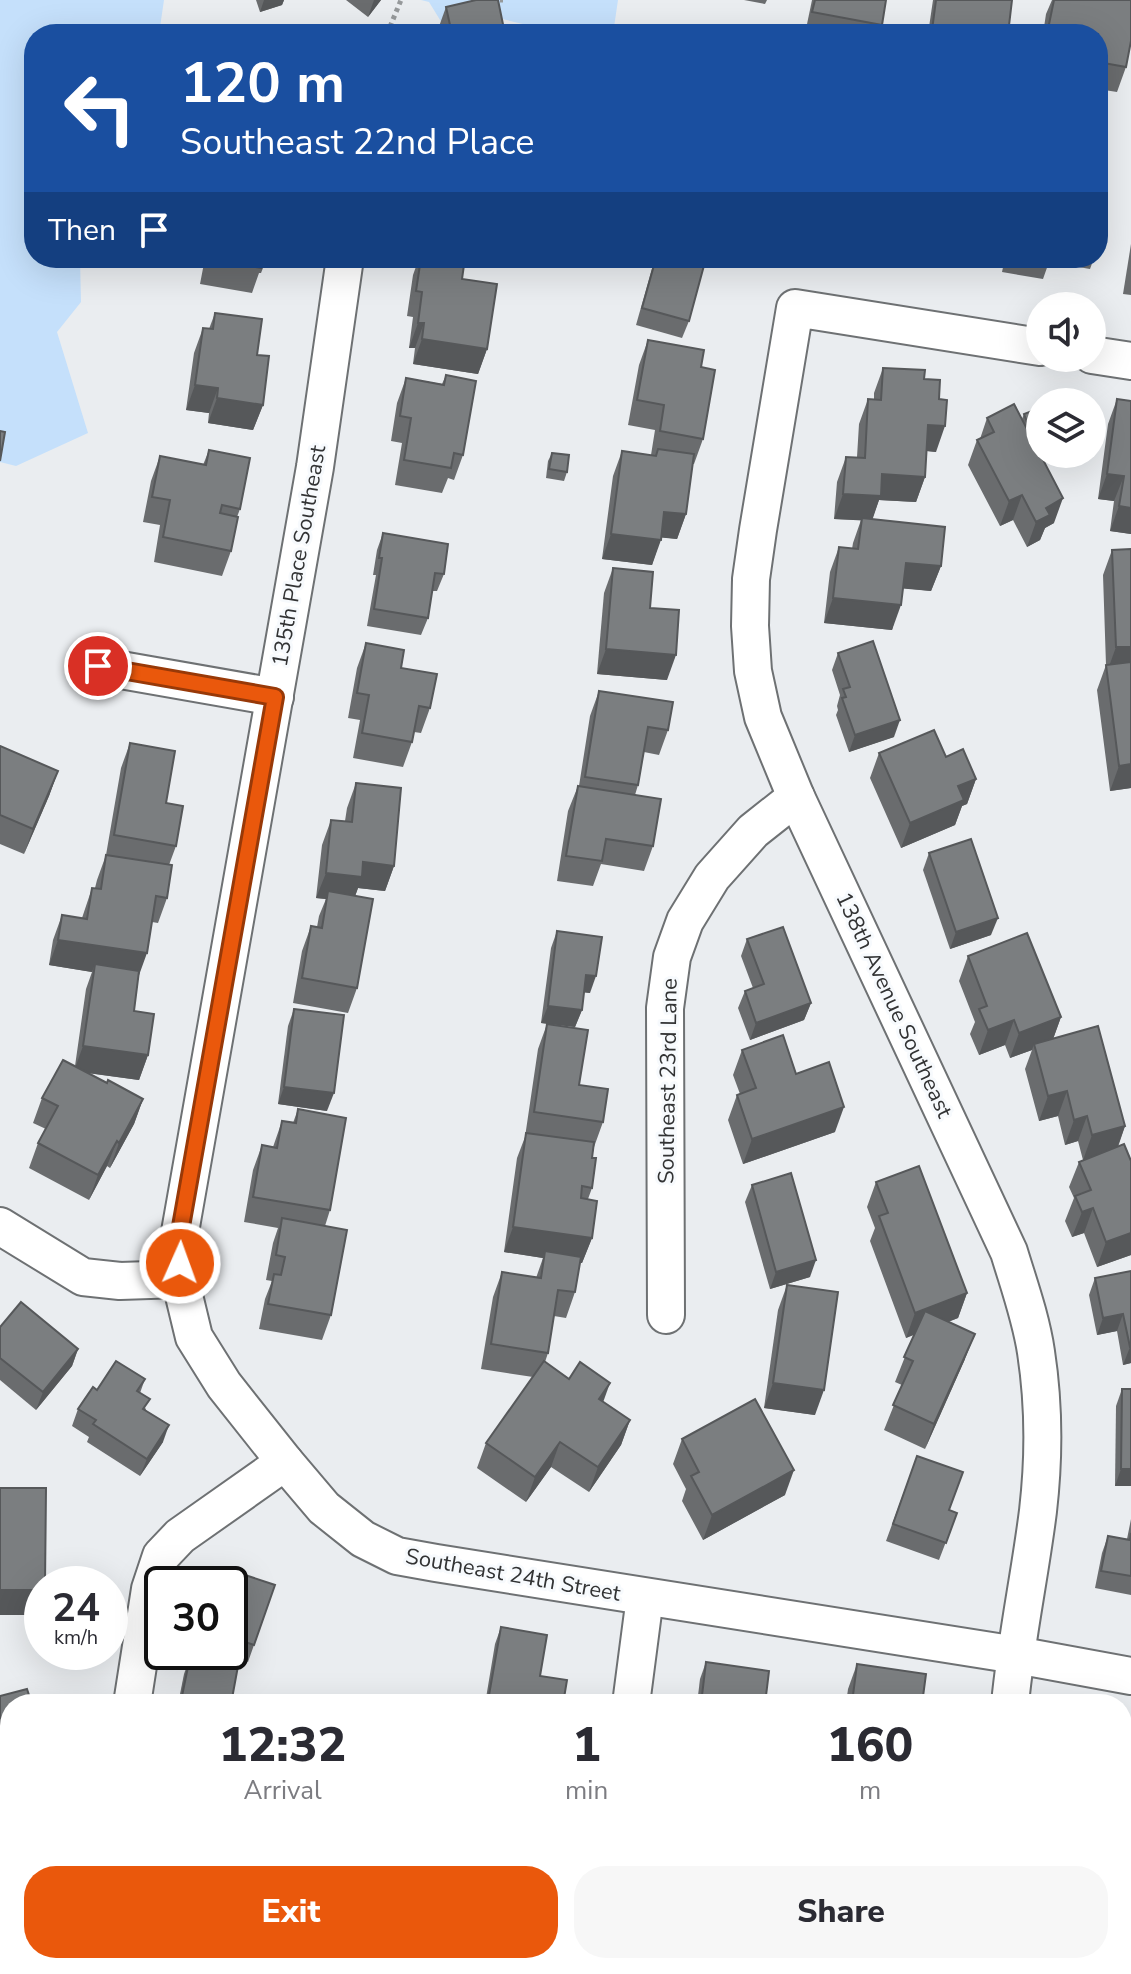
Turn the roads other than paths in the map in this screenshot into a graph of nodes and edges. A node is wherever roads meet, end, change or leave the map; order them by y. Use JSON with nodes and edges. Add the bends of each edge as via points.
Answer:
{"nodes":[{"id":1,"x":344,"y":268,"type":"edge"},
{"id":2,"x":1026,"y":345,"type":"edge"},
{"id":3,"x":1106,"y":357,"type":"edge"},
{"id":4,"x":1131,"y":361,"type":"edge"},
{"id":5,"x":98,"y":666,"type":"dead end"},
{"id":6,"x":275,"y":697,"type":"junction"},
{"id":7,"x":796,"y":797,"type":"junction"},
{"id":8,"x":0,"y":1226,"type":"edge"},
{"id":9,"x":180,"y":1279,"type":"junction"},
{"id":10,"x":666,"y":1315,"type":"dead end"},
{"id":11,"x":285,"y":1462,"type":"junction"},
{"id":12,"x":645,"y":1597,"type":"junction"},
{"id":13,"x":1016,"y":1655,"type":"junction"},
{"id":14,"x":1131,"y":1676,"type":"edge"},
{"id":15,"x":134,"y":1694,"type":"edge"},
{"id":16,"x":632,"y":1694,"type":"edge"},
{"id":17,"x":1011,"y":1694,"type":"edge"}],
"edges":[{"from":1,"to":6,"type":"street","name":"135th Place Southeast"},
{"from":2,"to":7,"type":"street","name":"138th Avenue Southeast","via":[[795,308],[751,579],[750,626],[763,717]]},
{"from":3,"to":4,"type":"street"},
{"from":5,"to":6,"type":"street"},
{"from":6,"to":9,"type":"street","name":"135th Place Southeast","via":[[180,1232]]},
{"from":7,"to":10,"type":"street","name":"Southeast 23rd Lane","via":[[753,831],[712,877],[685,921],[672,957],[665,1008]]},
{"from":7,"to":13,"type":"street","name":"138th Avenue Southeast","via":[[1009,1252],[1024,1300],[1036,1351],[1042,1455]]},
{"from":8,"to":9,"type":"street","via":[[83,1277]]},
{"from":9,"to":11,"type":"street","name":"Southeast 24th Street","via":[[194,1337]]},
{"from":11,"to":12,"type":"street","name":"Southeast 24th Street","via":[[324,1508],[363,1539],[397,1556]]},
{"from":11,"to":15,"type":"street","via":[[180,1536],[161,1556],[150,1589]]},
{"from":12,"to":13,"type":"street","name":"Southeast 24th Street"},
{"from":12,"to":16,"type":"street"},
{"from":13,"to":14,"type":"street","name":"Southeast 24th Street"},
{"from":13,"to":17,"type":"street","name":"138th Avenue Southeast"}]}
